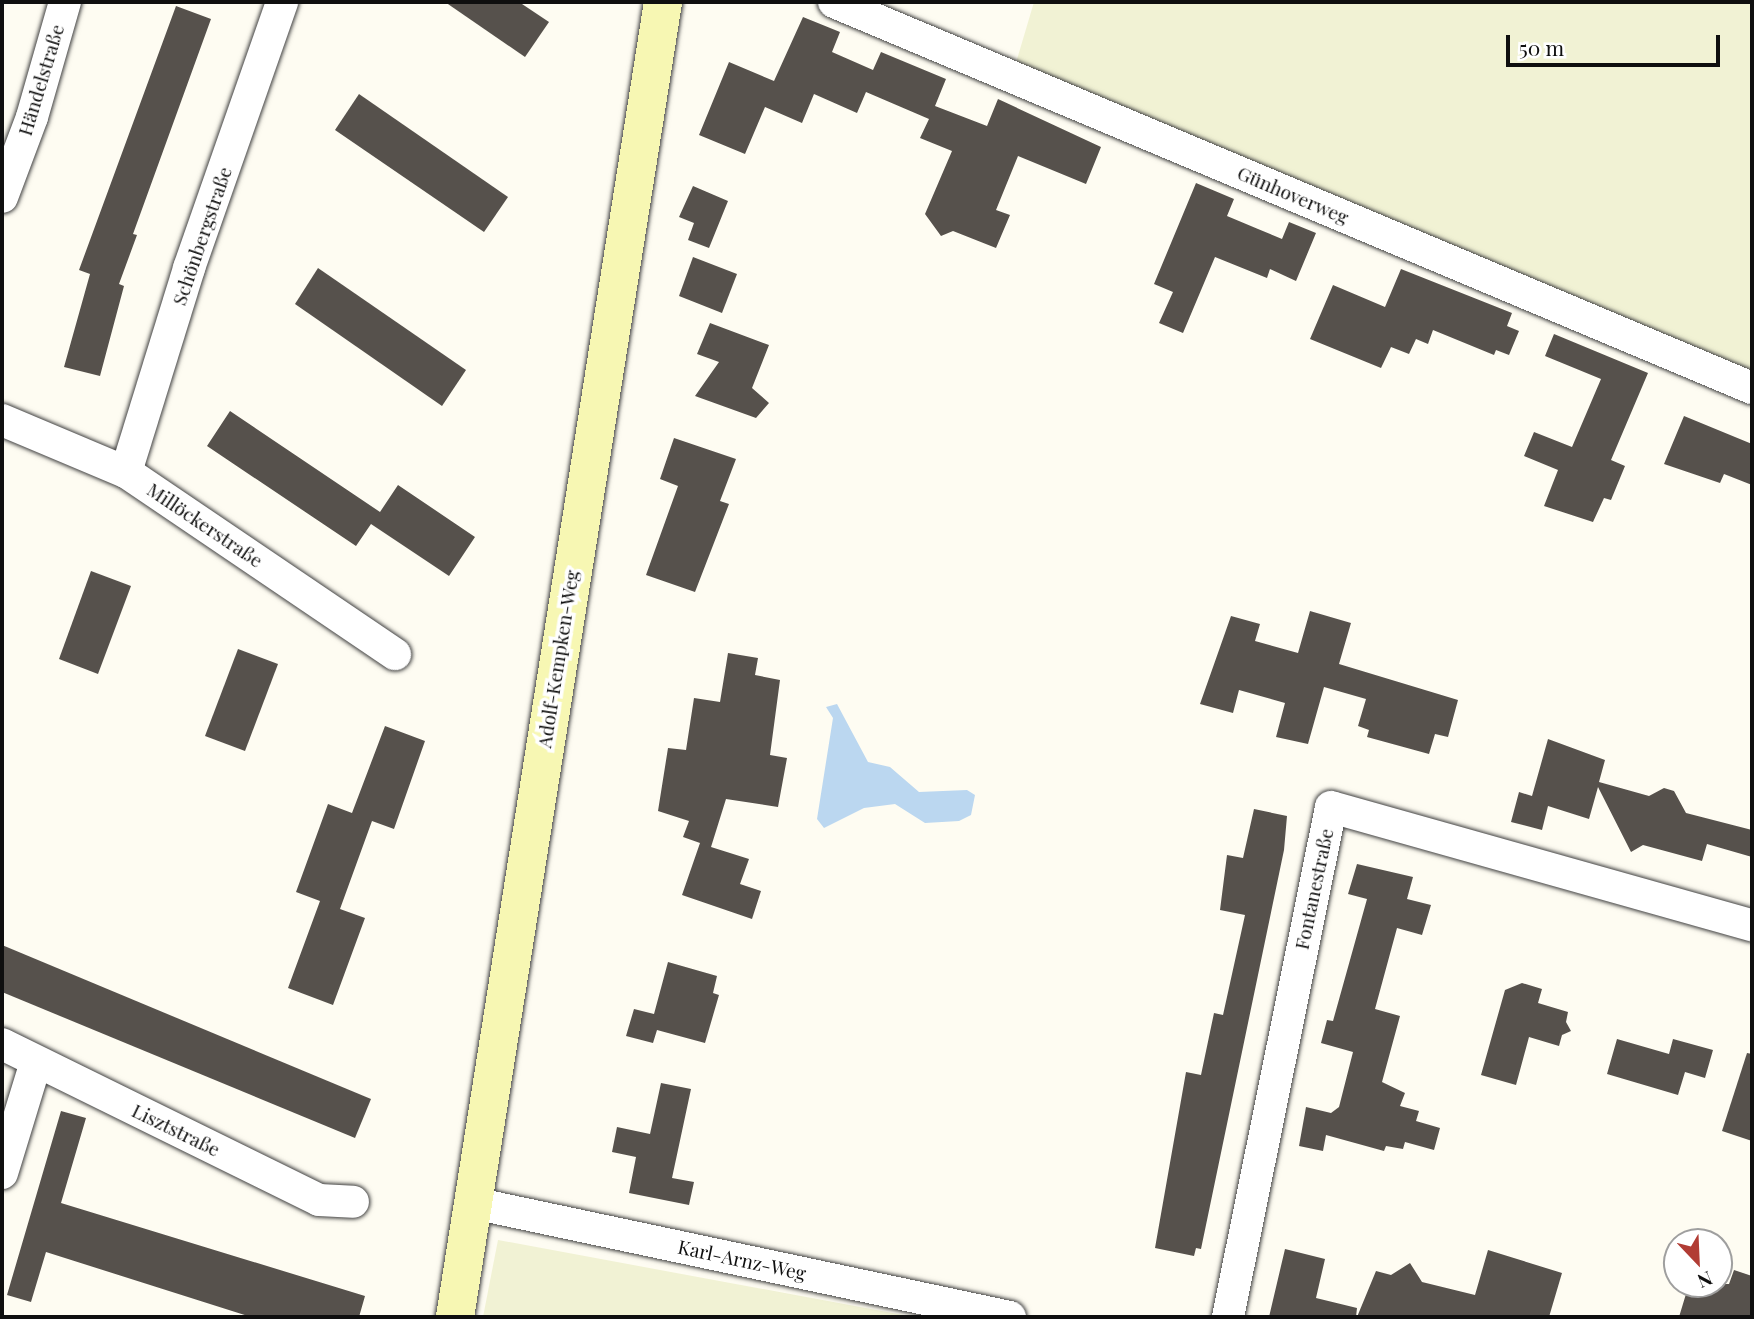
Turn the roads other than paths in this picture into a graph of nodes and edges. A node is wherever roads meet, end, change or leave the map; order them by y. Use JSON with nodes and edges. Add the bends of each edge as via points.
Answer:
{"nodes":[{"id":1,"x":65,"y":2,"type":"edge"},
{"id":2,"x":282,"y":2,"type":"edge"},
{"id":3,"x":663,"y":2,"type":"edge"},
{"id":4,"x":834,"y":2,"type":"edge"},
{"id":5,"x":2,"y":197,"type":"edge"},
{"id":6,"x":1752,"y":388,"type":"edge"},
{"id":7,"x":2,"y":419,"type":"edge"},
{"id":8,"x":126,"y":472,"type":"junction"},
{"id":9,"x":396,"y":654,"type":"dead end"},
{"id":10,"x":1752,"y":925,"type":"edge"},
{"id":11,"x":2,"y":1044,"type":"edge"},
{"id":12,"x":36,"y":1062,"type":"junction"},
{"id":13,"x":2,"y":1173,"type":"edge"},
{"id":14,"x":353,"y":1202,"type":"dead end"},
{"id":15,"x":473,"y":1203,"type":"junction"},
{"id":16,"x":455,"y":1317,"type":"edge"},
{"id":17,"x":1010,"y":1317,"type":"edge"},
{"id":18,"x":1228,"y":1317,"type":"edge"}],
"edges":[{"from":1,"to":5,"type":"street","name":"Händelstraße","via":[[32,117]]},
{"from":2,"to":8,"type":"street","name":"Schönbergstraße","via":[[189,268]]},
{"from":3,"to":15,"type":"main road","name":"Adolf-Kempken-Weg"},
{"from":4,"to":6,"type":"street","name":"Günhoverweg"},
{"from":7,"to":8,"type":"street","name":"Millöckerstraße"},
{"from":8,"to":9,"type":"street","name":"Millöckerstraße"},
{"from":10,"to":18,"type":"street","name":"Fontanestraße","via":[[1331,807]]},
{"from":11,"to":12,"type":"street","name":"Lisztstraße"},
{"from":12,"to":13,"type":"street"},
{"from":12,"to":14,"type":"street","name":"Lisztstraße","via":[[319,1200]]},
{"from":15,"to":16,"type":"main road","name":"Adolf-Kempken-Weg"},
{"from":15,"to":17,"type":"street","name":"Karl-Arnz-Weg"}]}
